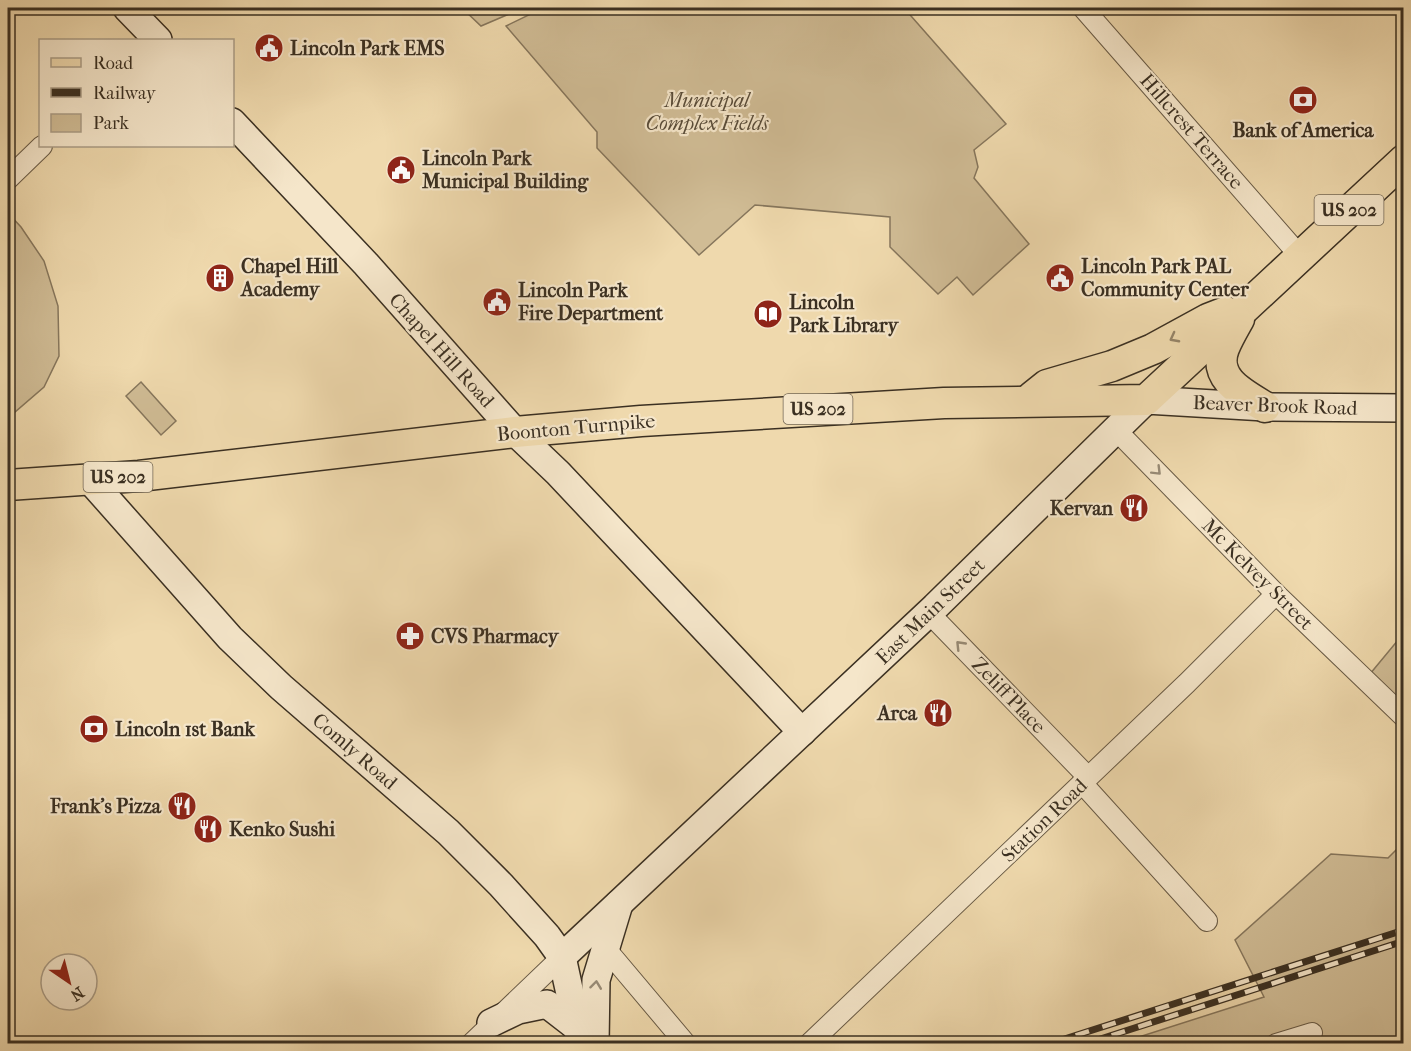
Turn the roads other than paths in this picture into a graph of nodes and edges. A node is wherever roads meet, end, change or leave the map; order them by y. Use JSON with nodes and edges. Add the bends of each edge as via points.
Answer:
{"nodes":[{"id":1,"x":127,"y":8,"type":"edge"},
{"id":2,"x":1083,"y":8,"type":"edge"},
{"id":3,"x":152,"y":38,"type":"edge"},
{"id":4,"x":234,"y":124,"type":"edge"},
{"id":5,"x":41,"y":147,"type":"edge"},
{"id":6,"x":1404,"y":160,"type":"edge"},
{"id":7,"x":8,"y":178,"type":"edge"},
{"id":8,"x":1297,"y":258,"type":"junction"},
{"id":9,"x":1245,"y":305,"type":"junction"},
{"id":10,"x":1146,"y":400,"type":"junction"},
{"id":11,"x":1027,"y":401,"type":"junction"},
{"id":12,"x":1265,"y":407,"type":"junction"},
{"id":13,"x":1404,"y":408,"type":"edge"},
{"id":14,"x":1115,"y":429,"type":"junction"},
{"id":15,"x":516,"y":432,"type":"junction"},
{"id":16,"x":89,"y":479,"type":"junction"},
{"id":17,"x":8,"y":485,"type":"edge"},
{"id":18,"x":1276,"y":594,"type":"junction"},
{"id":19,"x":929,"y":613,"type":"junction"},
{"id":20,"x":1404,"y":717,"type":"edge"},
{"id":21,"x":802,"y":732,"type":"junction"},
{"id":22,"x":1085,"y":780,"type":"junction"},
{"id":23,"x":619,"y":903,"type":"junction"},
{"id":24,"x":1208,"y":921,"type":"dead end"},
{"id":25,"x":606,"y":949,"type":"junction"},
{"id":26,"x":562,"y":957,"type":"junction"},
{"id":27,"x":491,"y":1023,"type":"junction"},
{"id":28,"x":1312,"y":1033,"type":"dead end"},
{"id":29,"x":585,"y":1038,"type":"edge"},
{"id":30,"x":471,"y":1044,"type":"edge"},
{"id":31,"x":686,"y":1044,"type":"edge"},
{"id":32,"x":809,"y":1044,"type":"edge"},
{"id":33,"x":1276,"y":1044,"type":"edge"}],
"edges":[{"from":1,"to":3,"type":"main road"},
{"from":2,"to":8,"type":"street","name":"Hillcrest Terrace"},
{"from":4,"to":15,"type":"main road","name":"Chapel Hill Road"},
{"from":5,"to":7,"type":"street"},
{"from":6,"to":8,"type":"main road","number":"US 202"},
{"from":8,"to":9,"type":"main road","name":"East Main Street","number":"US 202"},
{"from":9,"to":10,"type":"main road","name":"East Main Street","number":"US 202"},
{"from":9,"to":11,"type":"main road","number":"US 202","one_way":true,"via":[[1112,366],[1047,385]]},
{"from":9,"to":12,"type":"main road","via":[[1223,350],[1223,370],[1236,390]]},
{"from":10,"to":11,"type":"main road","name":"Boonton Turnpike","number":"US 202"},
{"from":10,"to":12,"type":"main road","name":"Beaver Brook Road"},
{"from":10,"to":14,"type":"main road","name":"East Main Street"},
{"from":11,"to":15,"type":"main road","name":"Boonton Turnpike","number":"US 202","via":[[763,412]]},
{"from":12,"to":13,"type":"main road","name":"Beaver Brook Road"},
{"from":14,"to":18,"type":"street","name":"Mc Kelvey Street","one_way":true},
{"from":14,"to":19,"type":"main road","name":"East Main Street"},
{"from":15,"to":16,"type":"main road","name":"Boonton Turnpike","number":"US 202"},
{"from":15,"to":21,"type":"main road","name":"Chapel Hill Road"},
{"from":16,"to":17,"type":"main road","name":"Boonton Turnpike","number":"US 202"},
{"from":16,"to":26,"type":"main road","name":"Comly Road","via":[[230,638],[448,832],[517,902]]},
{"from":18,"to":20,"type":"street","name":"Mc Kelvey Street"},
{"from":18,"to":22,"type":"street","name":"Station Road"},
{"from":19,"to":21,"type":"main road","name":"East Main Street"},
{"from":22,"to":19,"type":"street","name":"Zeliff Place","one_way":true},
{"from":21,"to":23,"type":"main road","name":"East Main Street"},
{"from":22,"to":24,"type":"street","name":"Zeliff Place"},
{"from":22,"to":32,"type":"street","name":"Station Road"},
{"from":23,"to":25,"type":"main road"},
{"from":23,"to":26,"type":"main road","name":"East Main Street"},
{"from":29,"to":25,"type":"main road","one_way":true},
{"from":25,"to":31,"type":"street"},
{"from":26,"to":27,"type":"street"},
{"from":26,"to":29,"type":"main road","name":"Comly Road"},
{"from":27,"to":29,"type":"main road","via":[[518,1010],[547,1004]]},
{"from":27,"to":30,"type":"street"},
{"from":28,"to":33,"type":"street"}]}
